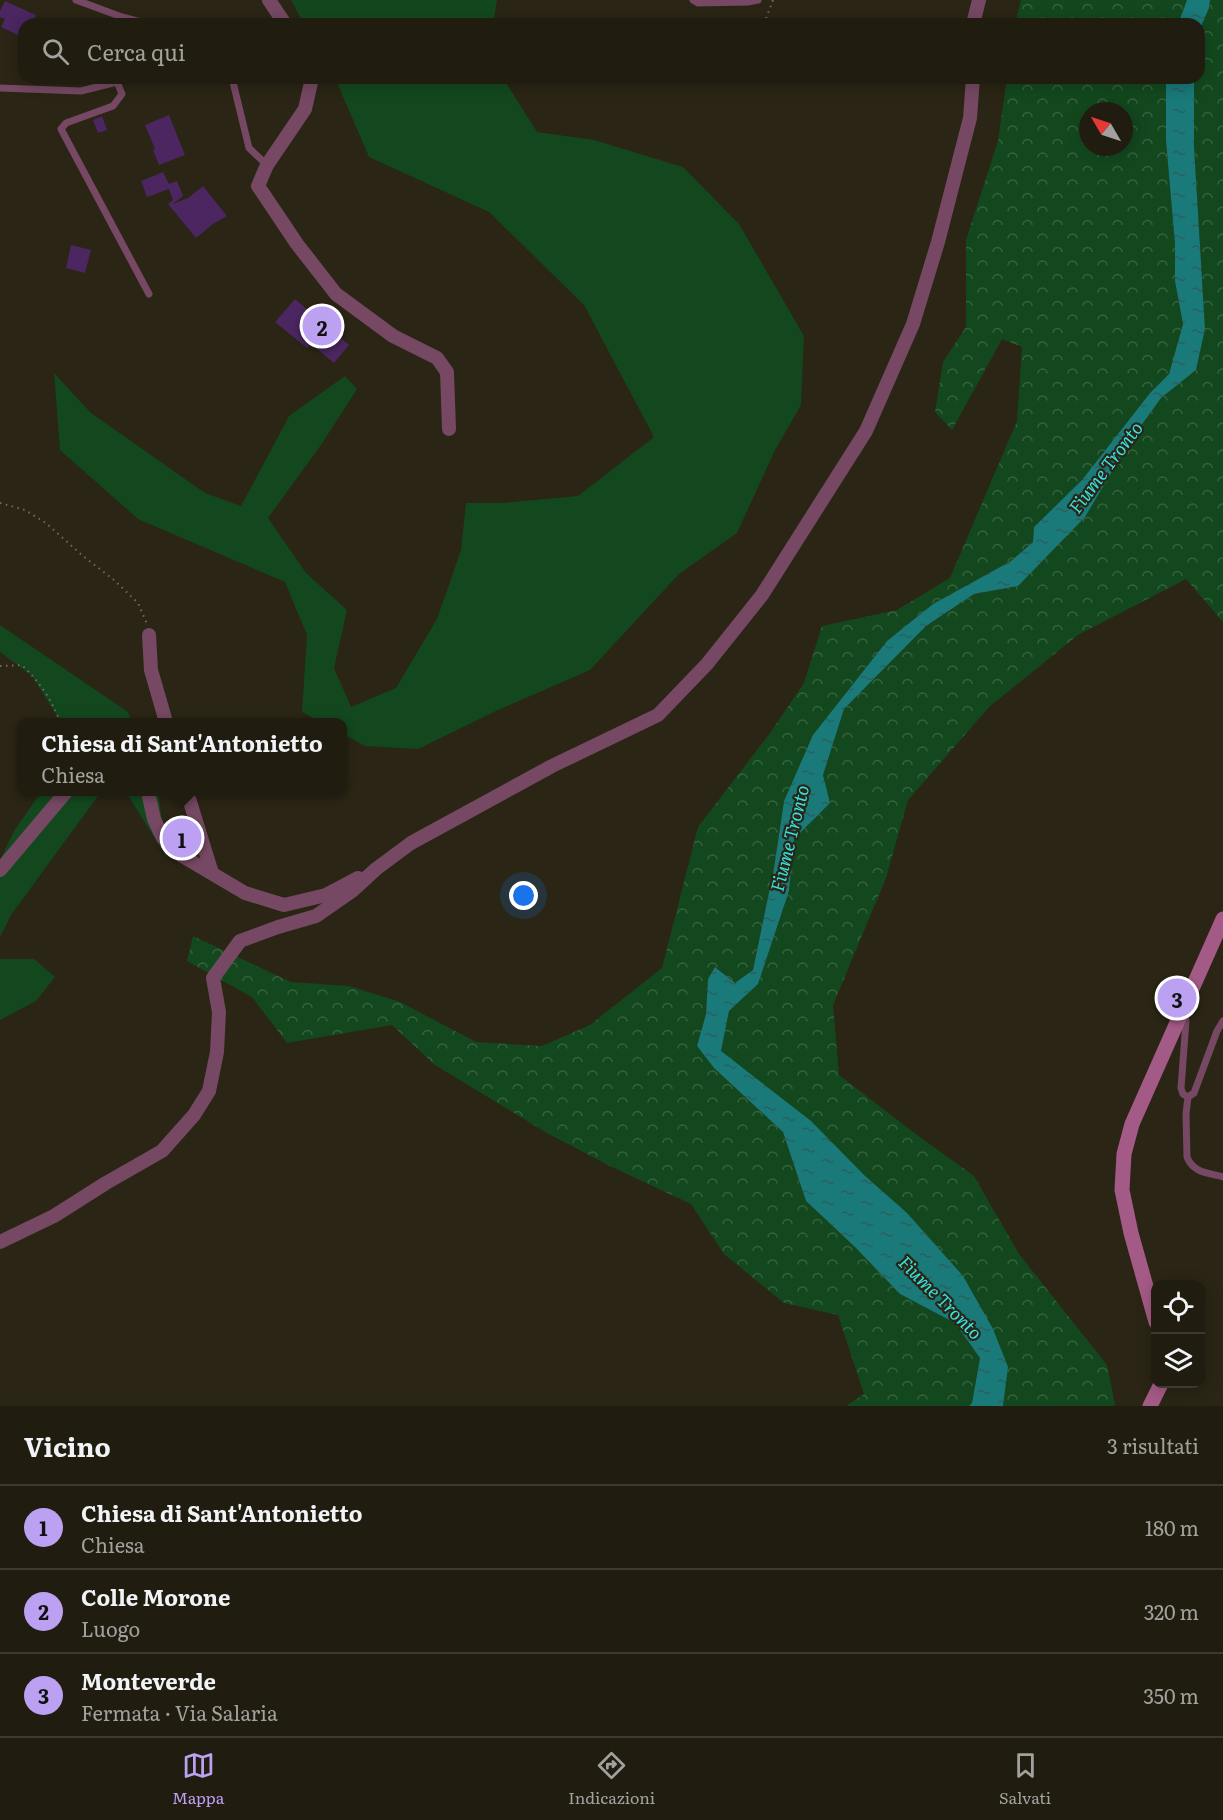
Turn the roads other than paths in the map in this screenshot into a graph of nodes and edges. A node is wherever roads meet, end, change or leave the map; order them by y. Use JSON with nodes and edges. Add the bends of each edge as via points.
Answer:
{"nodes":[{"id":1,"x":76,"y":0,"type":"edge"},
{"id":2,"x":269,"y":0,"type":"edge"},
{"id":3,"x":693,"y":0,"type":"edge"},
{"id":4,"x":758,"y":0,"type":"edge"},
{"id":5,"x":979,"y":0,"type":"edge"},
{"id":6,"x":126,"y":18,"type":"edge"},
{"id":7,"x":281,"y":18,"type":"edge"},
{"id":8,"x":974,"y":18,"type":"edge"},
{"id":9,"x":109,"y":84,"type":"edge"},
{"id":10,"x":118,"y":84,"type":"edge"},
{"id":11,"x":233,"y":84,"type":"edge"},
{"id":12,"x":311,"y":84,"type":"edge"},
{"id":13,"x":973,"y":84,"type":"edge"},
{"id":14,"x":0,"y":88,"type":"edge"},
{"id":15,"x":267,"y":165,"type":"junction"},
{"id":16,"x":149,"y":294,"type":"dead end"},
{"id":17,"x":449,"y":429,"type":"dead end"},
{"id":18,"x":149,"y":635,"type":"road end"},
{"id":19,"x":165,"y":718,"type":"edge"},
{"id":20,"x":63,"y":796,"type":"edge"},
{"id":21,"x":149,"y":796,"type":"edge"},
{"id":22,"x":188,"y":796,"type":"edge"},
{"id":23,"x":376,"y":868,"type":"junction"},
{"id":24,"x":0,"y":870,"type":"edge"},
{"id":25,"x":212,"y":873,"type":"junction"},
{"id":26,"x":1223,"y":919,"type":"edge"},
{"id":27,"x":1183,"y":1006,"type":"junction"},
{"id":28,"x":1223,"y":1021,"type":"edge"},
{"id":29,"x":1188,"y":1097,"type":"junction"},
{"id":30,"x":1223,"y":1177,"type":"edge"},
{"id":31,"x":0,"y":1242,"type":"edge"},
{"id":32,"x":1151,"y":1307,"type":"edge"},
{"id":33,"x":1159,"y":1388,"type":"edge"},
{"id":34,"x":1150,"y":1406,"type":"edge"}],
"edges":[{"from":1,"to":6,"type":"lane"},
{"from":2,"to":7,"type":"street"},
{"from":3,"to":4,"type":"lane"},
{"from":5,"to":8,"type":"street"},
{"from":9,"to":14,"type":"lane","via":[[81,91]]},
{"from":10,"to":16,"type":"lane","via":[[122,94],[113,106],[66,123],[61,129]]},
{"from":11,"to":15,"type":"lane","via":[[249,148]]},
{"from":12,"to":15,"type":"street","via":[[305,109]]},
{"from":13,"to":23,"type":"street","via":[[970,118],[913,324],[866,431],[762,596],[707,664],[658,715],[472,809]]},
{"from":15,"to":17,"type":"street","via":[[258,186],[336,294],[393,336],[437,358],[447,372]]},
{"from":18,"to":19,"type":"street","via":[[151,670]]},
{"from":20,"to":24,"type":"street"},
{"from":21,"to":25,"type":"street","via":[[163,838],[179,854]]},
{"from":22,"to":25,"type":"street"},
{"from":23,"to":25,"type":"street","via":[[326,895],[284,905],[245,893]]},
{"from":23,"to":31,"type":"street","via":[[316,916],[240,941],[213,978],[219,1012],[217,1052],[209,1091],[194,1116],[162,1151],[54,1216]]},
{"from":26,"to":27,"type":"main road"},
{"from":27,"to":29,"type":"lane","via":[[1186,1021],[1180,1088]]},
{"from":27,"to":32,"type":"main road","via":[[1132,1124],[1124,1154],[1122,1190]]},
{"from":28,"to":29,"type":"lane","via":[[1194,1093]]},
{"from":29,"to":30,"type":"lane","via":[[1189,1164]]},
{"from":33,"to":34,"type":"main road"}]}
